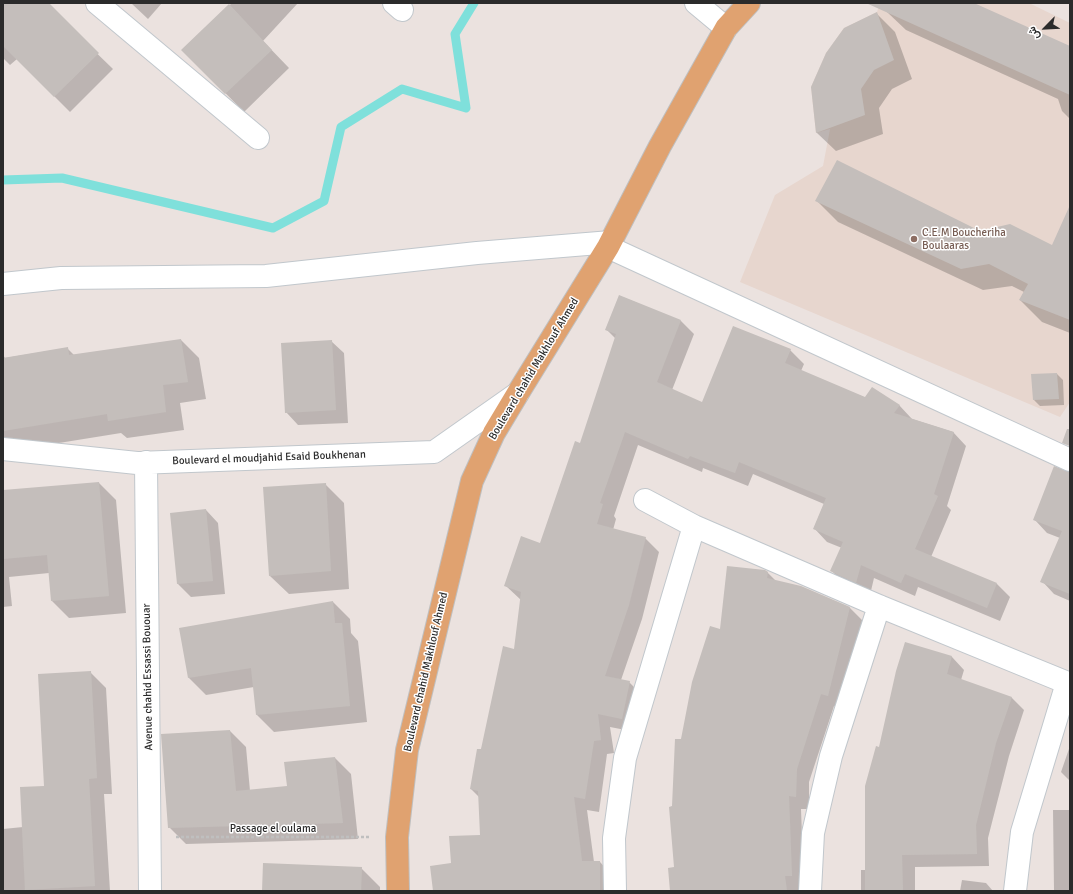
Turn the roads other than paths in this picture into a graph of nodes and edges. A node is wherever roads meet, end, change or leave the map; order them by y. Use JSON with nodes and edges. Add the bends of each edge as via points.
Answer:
{"nodes":[{"id":1,"x":97,"y":3,"type":"edge"},
{"id":2,"x":696,"y":3,"type":"edge"},
{"id":3,"x":749,"y":3,"type":"edge"},
{"id":4,"x":726,"y":28,"type":"junction"},
{"id":5,"x":258,"y":138,"type":"dead end"},
{"id":6,"x":609,"y":244,"type":"junction"},
{"id":7,"x":3,"y":284,"type":"edge"},
{"id":8,"x":518,"y":393,"type":"junction"},
{"id":9,"x":3,"y":449,"type":"edge"},
{"id":10,"x":1070,"y":460,"type":"edge"},
{"id":11,"x":146,"y":462,"type":"junction"},
{"id":12,"x":646,"y":500,"type":"dead end"},
{"id":13,"x":694,"y":526,"type":"junction"},
{"id":14,"x":879,"y":606,"type":"junction"},
{"id":15,"x":1068,"y":684,"type":"edge"},
{"id":16,"x":150,"y":891,"type":"edge"},
{"id":17,"x":398,"y":891,"type":"edge"},
{"id":18,"x":615,"y":891,"type":"edge"},
{"id":19,"x":810,"y":891,"type":"edge"},
{"id":20,"x":1015,"y":891,"type":"edge"}],
"edges":[{"from":1,"to":5,"type":"street"},
{"from":2,"to":4,"type":"street"},
{"from":3,"to":4,"type":"main road","name":"Boulevard chahid Makhlouf Ahmed"},
{"from":4,"to":6,"type":"main road","name":"Boulevard chahid Makhlouf Ahmed"},
{"from":6,"to":7,"type":"street","via":[[477,253],[266,276],[61,278]]},
{"from":6,"to":8,"type":"main road","name":"Boulevard chahid Makhlouf Ahmed"},
{"from":6,"to":10,"type":"street"},
{"from":8,"to":11,"type":"street","name":"Boulevard el moudjahid Esaid Boukhenan","via":[[434,452]]},
{"from":8,"to":17,"type":"main road","name":"Boulevard chahid Makhlouf Ahmed","via":[[494,433],[472,481],[407,750],[397,837]]},
{"from":9,"to":11,"type":"street","name":"Boulevard el moudjahid Esaid Boukhenan"},
{"from":11,"to":16,"type":"street","name":"Avenue chahid Essassi Bououar"},
{"from":12,"to":13,"type":"street"},
{"from":13,"to":14,"type":"street"},
{"from":13,"to":18,"type":"street","via":[[625,758],[614,838]]},
{"from":14,"to":15,"type":"street"},
{"from":14,"to":19,"type":"street","via":[[831,756],[813,833]]},
{"from":15,"to":20,"type":"street","via":[[1022,832]]}]}
